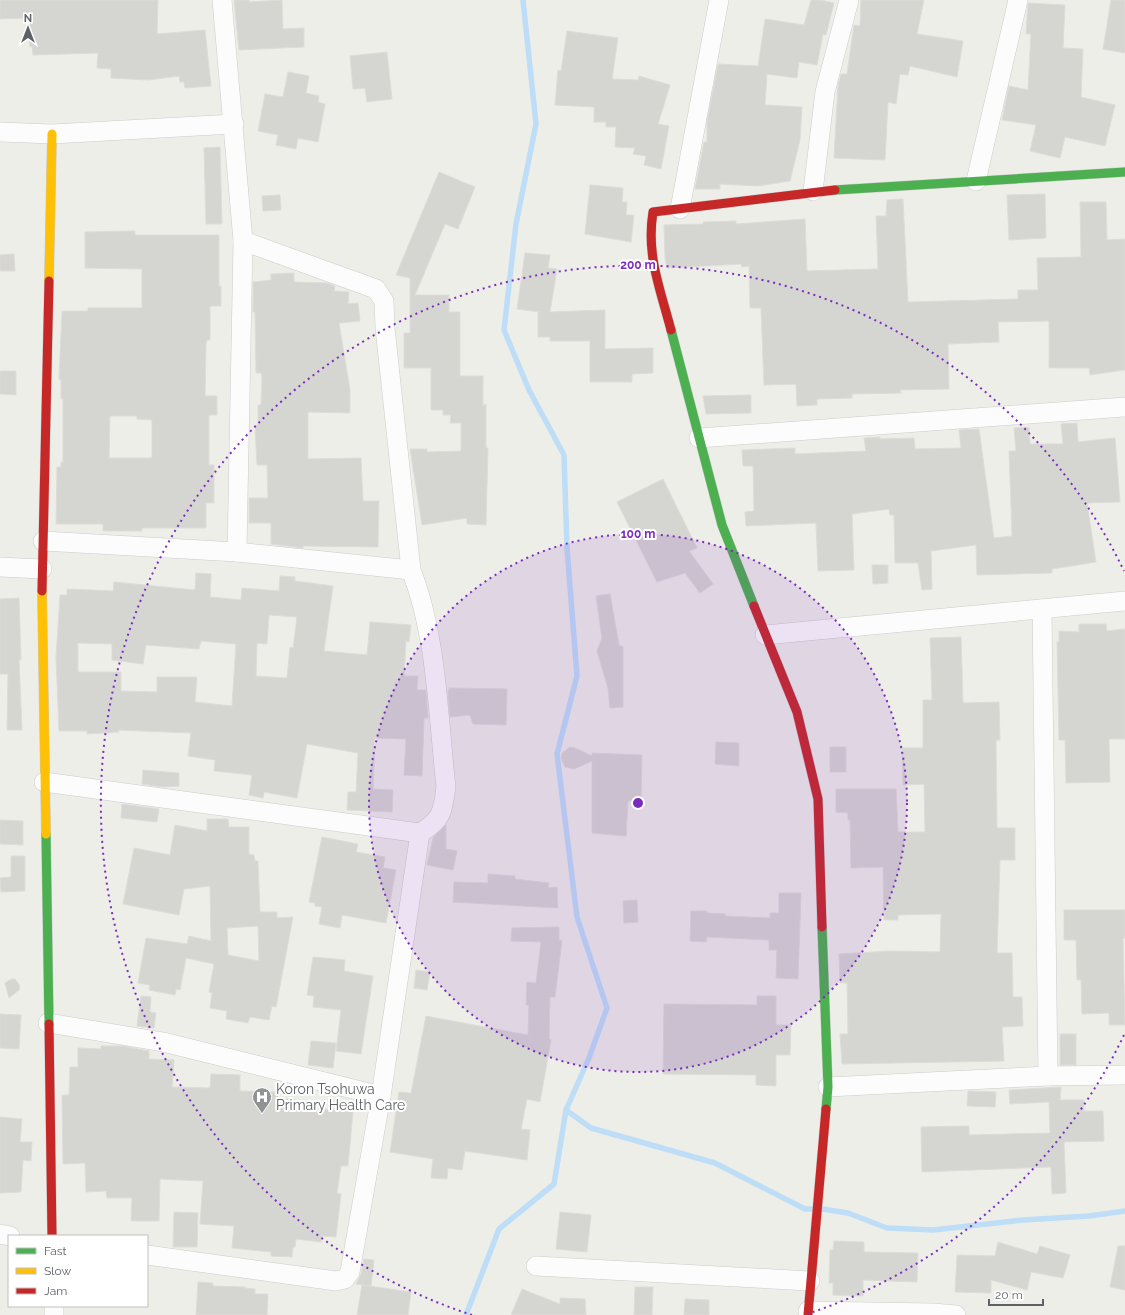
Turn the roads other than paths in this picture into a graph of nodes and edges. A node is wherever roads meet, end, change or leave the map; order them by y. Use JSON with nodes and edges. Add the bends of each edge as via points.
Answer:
{"nodes":[{"id":1,"x":222,"y":0,"type":"edge"},
{"id":2,"x":719,"y":0,"type":"edge"},
{"id":3,"x":849,"y":0,"type":"edge"},
{"id":4,"x":1018,"y":0,"type":"edge"},
{"id":5,"x":234,"y":124,"type":"junction"},
{"id":6,"x":0,"y":132,"type":"edge"},
{"id":7,"x":52,"y":134,"type":"junction"},
{"id":8,"x":1125,"y":172,"type":"edge"},
{"id":9,"x":976,"y":181,"type":"junction"},
{"id":10,"x":813,"y":191,"type":"junction"},
{"id":11,"x":680,"y":209,"type":"junction"},
{"id":12,"x":243,"y":241,"type":"junction"},
{"id":13,"x":1125,"y":407,"type":"edge"},
{"id":14,"x":699,"y":438,"type":"junction"},
{"id":15,"x":43,"y":541,"type":"junction"},
{"id":16,"x":237,"y":552,"type":"junction"},
{"id":17,"x":0,"y":567,"type":"edge"},
{"id":18,"x":42,"y":569,"type":"junction"},
{"id":19,"x":411,"y":570,"type":"junction"},
{"id":20,"x":1125,"y":602,"type":"edge"},
{"id":21,"x":1042,"y":609,"type":"junction"},
{"id":22,"x":765,"y":635,"type":"junction"},
{"id":23,"x":44,"y":782,"type":"junction"},
{"id":24,"x":420,"y":833,"type":"junction"},
{"id":25,"x":48,"y":1023,"type":"junction"},
{"id":26,"x":1125,"y":1075,"type":"edge"},
{"id":27,"x":1048,"y":1076,"type":"junction"},
{"id":28,"x":828,"y":1087,"type":"junction"},
{"id":29,"x":381,"y":1096,"type":"junction"},
{"id":30,"x":52,"y":1235,"type":"edge"},
{"id":31,"x":148,"y":1255,"type":"edge"},
{"id":32,"x":536,"y":1266,"type":"dead end"},
{"id":33,"x":810,"y":1281,"type":"junction"},
{"id":34,"x":808,"y":1313,"type":"edge"},
{"id":35,"x":956,"y":1315,"type":"edge"}],
"edges":[{"from":1,"to":5,"type":"street"},
{"from":2,"to":11,"type":"street"},
{"from":3,"to":10,"type":"street","via":[[825,92]]},
{"from":4,"to":9,"type":"street"},
{"from":5,"to":7,"type":"street"},
{"from":5,"to":12,"type":"street"},
{"from":6,"to":7,"type":"street"},
{"from":7,"to":15,"type":"street"},
{"from":8,"to":9,"type":"street"},
{"from":9,"to":10,"type":"street"},
{"from":10,"to":11,"type":"street"},
{"from":11,"to":14,"type":"street","via":[[653,212],[650,232],[651,254]]},
{"from":12,"to":16,"type":"street"},
{"from":12,"to":19,"type":"street","via":[[376,289],[384,301]]},
{"from":13,"to":14,"type":"street"},
{"from":14,"to":22,"type":"street","via":[[722,525]]},
{"from":15,"to":16,"type":"street"},
{"from":15,"to":18,"type":"street"},
{"from":16,"to":19,"type":"street"},
{"from":17,"to":18,"type":"street"},
{"from":18,"to":23,"type":"street"},
{"from":19,"to":24,"type":"street","via":[[429,630],[446,787],[444,808],[434,825]]},
{"from":20,"to":21,"type":"street"},
{"from":21,"to":22,"type":"street"},
{"from":21,"to":27,"type":"street"},
{"from":22,"to":28,"type":"street","via":[[798,712],[818,799]]},
{"from":23,"to":24,"type":"street"},
{"from":23,"to":25,"type":"street"},
{"from":24,"to":29,"type":"street"},
{"from":25,"to":29,"type":"street","via":[[163,1042]]},
{"from":25,"to":30,"type":"street"},
{"from":26,"to":27,"type":"street"},
{"from":27,"to":28,"type":"street"},
{"from":28,"to":33,"type":"street"},
{"from":29,"to":31,"type":"street","via":[[350,1272],[345,1279],[336,1281]]},
{"from":32,"to":33,"type":"street"},
{"from":33,"to":34,"type":"street"},
{"from":34,"to":35,"type":"street"}]}
